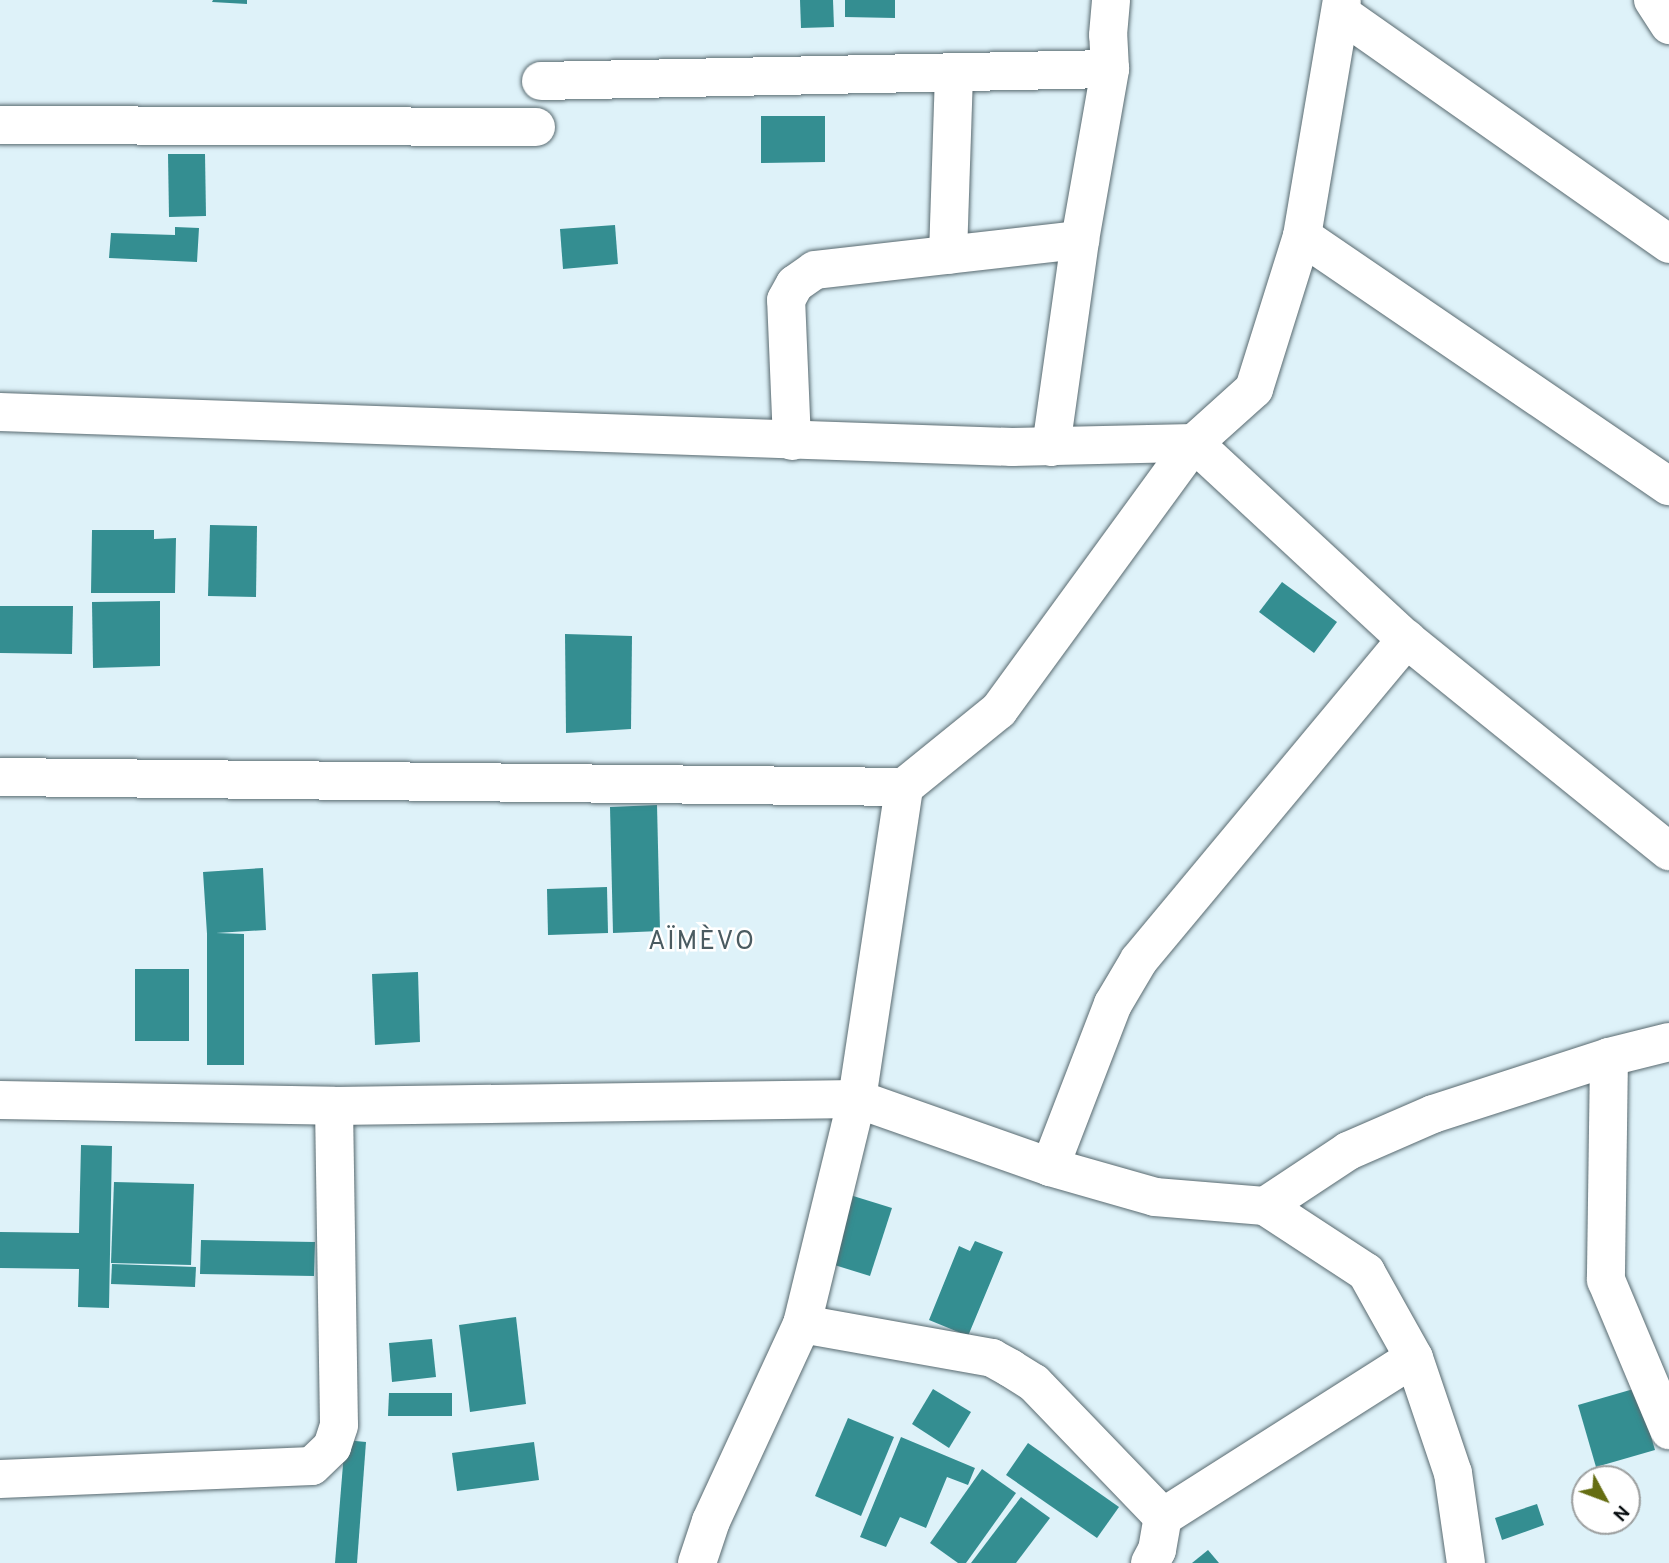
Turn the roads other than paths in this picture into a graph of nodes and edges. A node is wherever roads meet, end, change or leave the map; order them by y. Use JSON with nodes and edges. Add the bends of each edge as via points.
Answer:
{"nodes":[{"id":1,"x":1111,"y":0,"type":"edge"},
{"id":2,"x":1653,"y":0,"type":"edge"},
{"id":3,"x":1342,"y":7,"type":"edge"},
{"id":4,"x":1669,"y":25,"type":"edge"},
{"id":5,"x":1110,"y":69,"type":"junction"},
{"id":6,"x":954,"y":73,"type":"junction"},
{"id":7,"x":541,"y":81,"type":"dead end"},
{"id":8,"x":0,"y":125,"type":"edge"},
{"id":9,"x":536,"y":127,"type":"dead end"},
{"id":10,"x":1302,"y":236,"type":"junction"},
{"id":11,"x":1080,"y":240,"type":"junction"},
{"id":12,"x":1669,"y":244,"type":"edge"},
{"id":13,"x":948,"y":255,"type":"junction"},
{"id":14,"x":0,"y":412,"type":"edge"},
{"id":15,"x":792,"y":441,"type":"junction"},
{"id":16,"x":1194,"y":443,"type":"junction"},
{"id":17,"x":1051,"y":447,"type":"junction"},
{"id":18,"x":1669,"y":486,"type":"edge"},
{"id":19,"x":1406,"y":639,"type":"junction"},
{"id":20,"x":0,"y":777,"type":"edge"},
{"id":21,"x":904,"y":787,"type":"junction"},
{"id":22,"x":1669,"y":851,"type":"edge"},
{"id":23,"x":1669,"y":1042,"type":"edge"},
{"id":24,"x":1609,"y":1057,"type":"junction"},
{"id":25,"x":857,"y":1099,"type":"junction"},
{"id":26,"x":0,"y":1100,"type":"edge"},
{"id":27,"x":334,"y":1106,"type":"junction"},
{"id":28,"x":1050,"y":1167,"type":"junction"},
{"id":29,"x":1265,"y":1206,"type":"junction"},
{"id":30,"x":803,"y":1324,"type":"junction"},
{"id":31,"x":1414,"y":1358,"type":"junction"},
{"id":32,"x":1669,"y":1430,"type":"edge"},
{"id":33,"x":0,"y":1479,"type":"edge"},
{"id":34,"x":1163,"y":1517,"type":"junction"},
{"id":35,"x":697,"y":1563,"type":"edge"},
{"id":36,"x":1150,"y":1563,"type":"edge"},
{"id":37,"x":1466,"y":1563,"type":"edge"}],
"edges":[{"from":1,"to":5,"type":"street"},
{"from":2,"to":4,"type":"street"},
{"from":3,"to":10,"type":"street"},
{"from":3,"to":12,"type":"street"},
{"from":5,"to":6,"type":"street"},
{"from":5,"to":11,"type":"street"},
{"from":6,"to":7,"type":"street"},
{"from":6,"to":13,"type":"street"},
{"from":8,"to":9,"type":"street"},
{"from":10,"to":16,"type":"street","via":[[1254,389]]},
{"from":10,"to":18,"type":"street"},
{"from":11,"to":13,"type":"street"},
{"from":11,"to":17,"type":"street"},
{"from":13,"to":15,"type":"street","via":[[815,270],[795,284],[786,300]]},
{"from":14,"to":15,"type":"street"},
{"from":15,"to":17,"type":"street"},
{"from":16,"to":17,"type":"street"},
{"from":16,"to":19,"type":"street"},
{"from":16,"to":21,"type":"street","via":[[999,710]]},
{"from":19,"to":22,"type":"street"},
{"from":19,"to":28,"type":"street","via":[[1139,960],[1114,1004]]},
{"from":20,"to":21,"type":"street"},
{"from":21,"to":25,"type":"street"},
{"from":23,"to":24,"type":"street"},
{"from":24,"to":29,"type":"street","via":[[1433,1114],[1348,1151]]},
{"from":24,"to":32,"type":"street","via":[[1606,1280]]},
{"from":25,"to":27,"type":"street"},
{"from":25,"to":28,"type":"street"},
{"from":25,"to":30,"type":"street"},
{"from":26,"to":27,"type":"street"},
{"from":27,"to":33,"type":"street","via":[[339,1425],[332,1447],[312,1466]]},
{"from":28,"to":29,"type":"street","via":[[1155,1197]]},
{"from":29,"to":31,"type":"street","via":[[1366,1272]]},
{"from":30,"to":34,"type":"street","via":[[992,1358],[1034,1383]]},
{"from":30,"to":35,"type":"street","via":[[711,1521]]},
{"from":31,"to":34,"type":"street"},
{"from":31,"to":37,"type":"street","via":[[1453,1473]]},
{"from":34,"to":36,"type":"street"}]}
